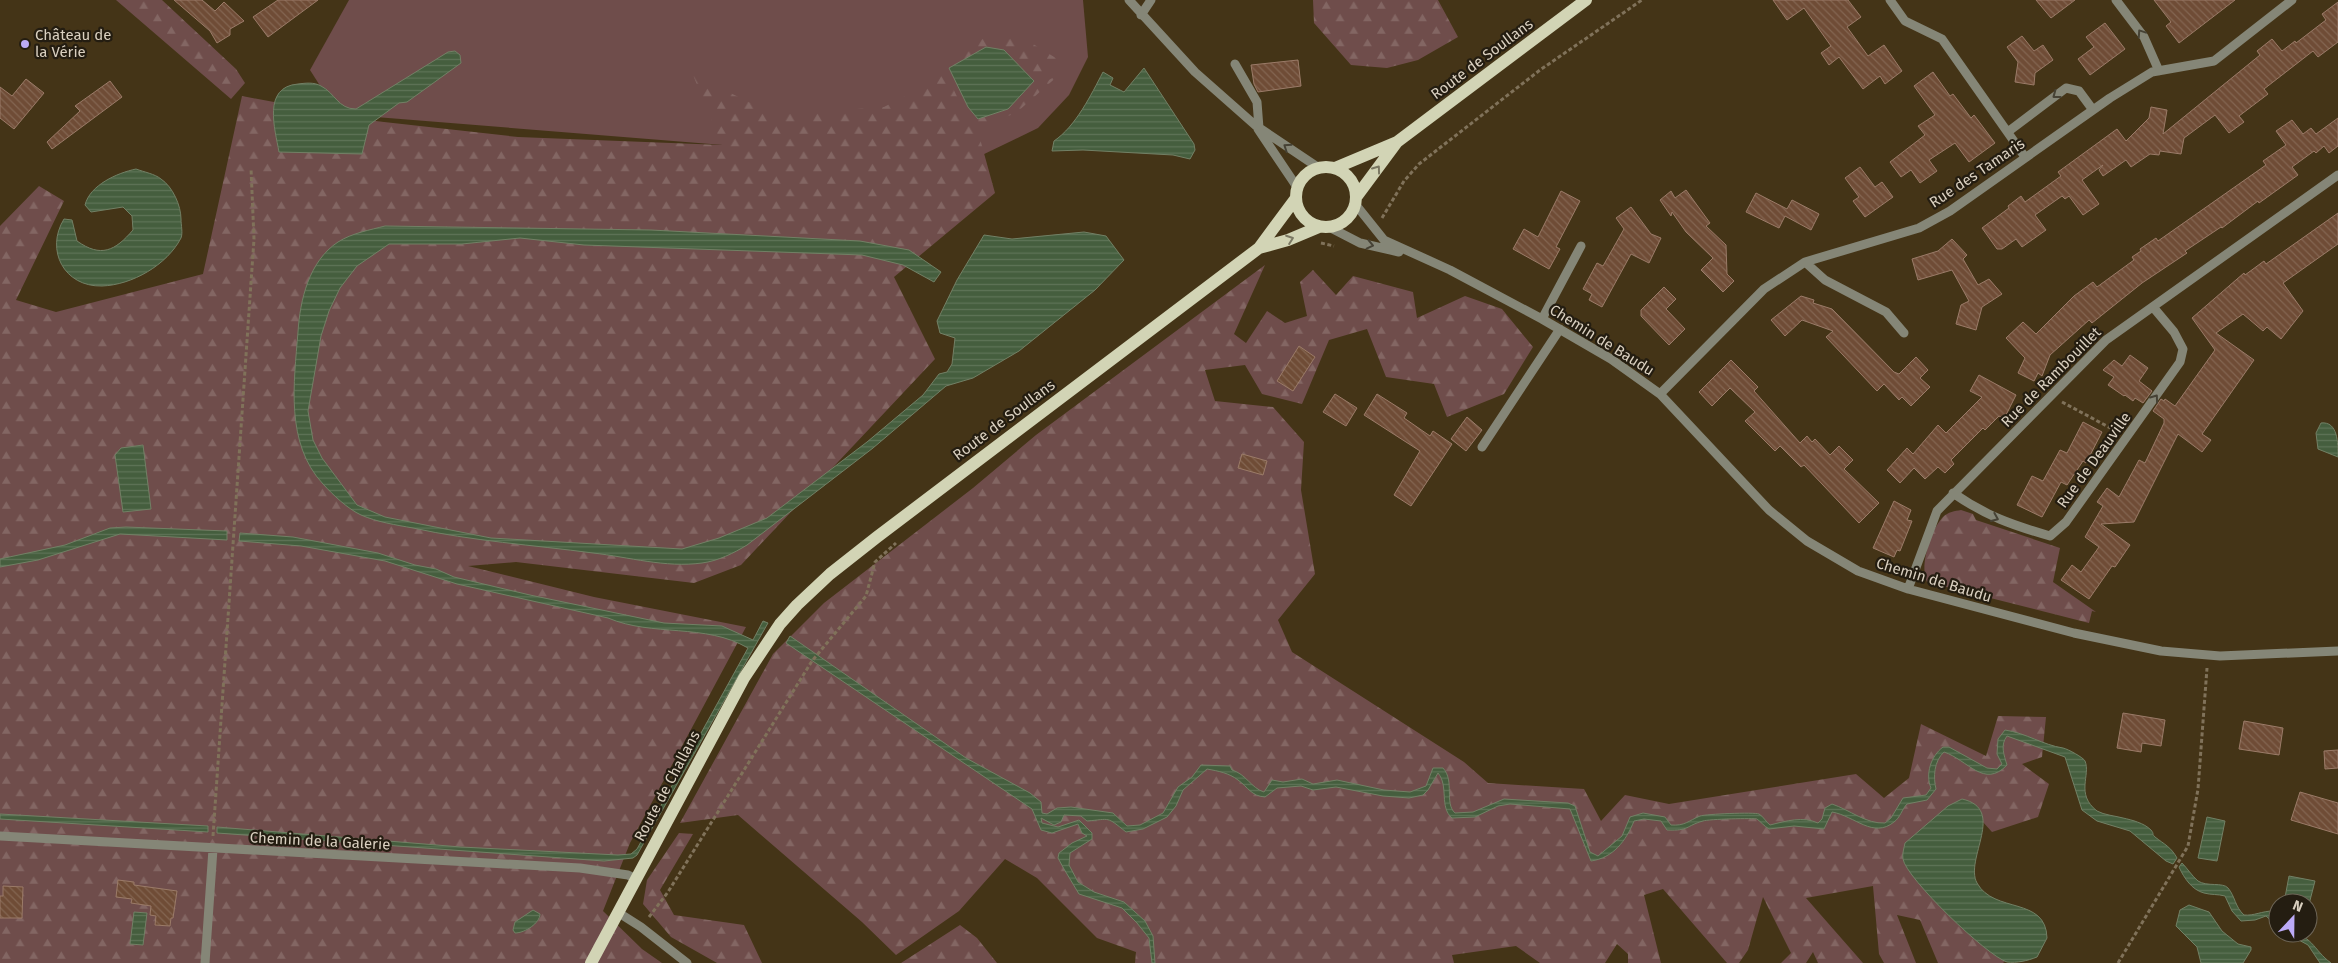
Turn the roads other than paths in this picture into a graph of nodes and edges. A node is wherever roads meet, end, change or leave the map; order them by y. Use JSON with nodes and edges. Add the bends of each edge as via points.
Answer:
{"nodes":[{"id":1,"x":1129,"y":0,"type":"edge"},
{"id":2,"x":1152,"y":0,"type":"edge"},
{"id":3,"x":1586,"y":0,"type":"edge"},
{"id":4,"x":1890,"y":0,"type":"edge"},
{"id":5,"x":2116,"y":0,"type":"edge"},
{"id":6,"x":2292,"y":0,"type":"edge"},
{"id":7,"x":1140,"y":15,"type":"junction"},
{"id":8,"x":1236,"y":64,"type":"dead end"},
{"id":9,"x":2159,"y":70,"type":"junction"},
{"id":10,"x":2093,"y":110,"type":"junction"},
{"id":11,"x":1257,"y":127,"type":"junction"},
{"id":12,"x":2009,"y":131,"type":"junction"},
{"id":13,"x":1397,"y":142,"type":"junction"},
{"id":14,"x":2025,"y":157,"type":"junction"},
{"id":15,"x":1319,"y":168,"type":"junction"},
{"id":16,"x":1335,"y":168,"type":"junction"},
{"id":17,"x":2338,"y":175,"type":"edge"},
{"id":18,"x":1297,"y":193,"type":"junction"},
{"id":19,"x":1356,"y":201,"type":"junction"},
{"id":20,"x":1324,"y":227,"type":"junction"},
{"id":21,"x":1581,"y":246,"type":"dead end"},
{"id":22,"x":1259,"y":248,"type":"junction"},
{"id":23,"x":1414,"y":255,"type":"junction"},
{"id":24,"x":1805,"y":262,"type":"junction"},
{"id":25,"x":2153,"y":307,"type":"junction"},
{"id":26,"x":1542,"y":319,"type":"junction"},
{"id":27,"x":1560,"y":329,"type":"junction"},
{"id":28,"x":1904,"y":333,"type":"dead end"},
{"id":29,"x":1660,"y":394,"type":"junction"},
{"id":30,"x":1482,"y":447,"type":"dead end"},
{"id":31,"x":1953,"y":493,"type":"junction"},
{"id":32,"x":1908,"y":589,"type":"junction"},
{"id":33,"x":778,"y":628,"type":"joint"},
{"id":34,"x":2338,"y":651,"type":"edge"},
{"id":35,"x":0,"y":836,"type":"edge"},
{"id":36,"x":213,"y":849,"type":"junction"},
{"id":37,"x":636,"y":879,"type":"junction"},
{"id":38,"x":619,"y":913,"type":"junction"},
{"id":39,"x":205,"y":963,"type":"edge"},
{"id":40,"x":591,"y":963,"type":"edge"},
{"id":41,"x":687,"y":963,"type":"edge"}],
"edges":[{"from":1,"to":7,"type":"street"},
{"from":2,"to":7,"type":"street"},
{"from":3,"to":13,"type":"main road","name":"Route de Soullans"},
{"from":4,"to":12,"type":"street","via":[[1905,21],[1942,39]]},
{"from":9,"to":5,"type":"street","one_way":true,"via":[[2144,37]]},
{"from":6,"to":9,"type":"street","name":"Rue des Tamaris","via":[[2214,61]]},
{"from":7,"to":11,"type":"street","via":[[1195,72]]},
{"from":8,"to":11,"type":"street","via":[[1257,102]]},
{"from":9,"to":10,"type":"street","name":"Rue des Tamaris"},
{"from":10,"to":12,"type":"street","one_way":true,"via":[[2079,91],[2066,88]]},
{"from":10,"to":14,"type":"street","name":"Rue des Tamaris"},
{"from":15,"to":11,"type":"street","one_way":true},
{"from":11,"to":18,"type":"street"},
{"from":12,"to":14,"type":"street"},
{"from":13,"to":16,"type":"main road","name":"Route de Soullans"},
{"from":19,"to":13,"type":"main road","name":"Route de Soullans","one_way":true},
{"from":14,"to":24,"type":"street","name":"Rue des Tamaris","via":[[1950,211],[1919,228]]},
{"from":15,"to":16,"type":"main road"},
{"from":15,"to":18,"type":"main road","via":[[1307,174]]},
{"from":16,"to":19,"type":"main road","via":[[1351,180]]},
{"from":17,"to":25,"type":"street","name":"Rue de Rambouillet"},
{"from":18,"to":20,"type":"main road","via":[[1303,217]]},
{"from":18,"to":22,"type":"main road","name":"Route de Soullans"},
{"from":19,"to":20,"type":"main road","via":[[1346,220]]},
{"from":19,"to":23,"type":"street","name":"Chemin de Baudu","via":[[1384,240]]},
{"from":22,"to":20,"type":"main road","name":"Route de Soullans","one_way":true},
{"from":20,"to":23,"type":"street","name":"Chemin de Baudu","one_way":true,"via":[[1360,243]]},
{"from":21,"to":26,"type":"street"},
{"from":22,"to":33,"type":"main road","name":"Route de Soullans","via":[[876,537],[830,574]]},
{"from":23,"to":26,"type":"street","name":"Chemin de Baudu","via":[[1450,270]]},
{"from":24,"to":28,"type":"street","via":[[1825,280],[1886,312]]},
{"from":24,"to":29,"type":"street","name":"Rue des Tamaris","via":[[1764,289]]},
{"from":25,"to":31,"type":"street","name":"Rue de Rambouillet","via":[[2106,340]]},
{"from":31,"to":25,"type":"street","name":"Rue de Deauville","one_way":true,"via":[[1979,511],[2013,526],[2050,536],[2066,522],[2180,362],[2183,349],[2174,332]]},
{"from":26,"to":27,"type":"street","name":"Chemin de Baudu"},
{"from":27,"to":29,"type":"street","name":"Chemin de Baudu","via":[[1611,359]]},
{"from":27,"to":30,"type":"street"},
{"from":29,"to":32,"type":"street","name":"Chemin de Baudu","via":[[1769,510],[1807,541],[1858,571]]},
{"from":31,"to":32,"type":"street","name":"Rue de Rambouillet","via":[[1937,511]]},
{"from":32,"to":34,"type":"street","name":"Chemin de Baudu","via":[[2074,633],[2161,651],[2208,655]]},
{"from":33,"to":37,"type":"main road","name":"Route de Challans","via":[[744,678]]},
{"from":35,"to":36,"type":"street","name":"Chemin de la Galerie"},
{"from":36,"to":37,"type":"street","name":"Chemin de la Galerie","via":[[580,868]]},
{"from":36,"to":39,"type":"street"},
{"from":37,"to":38,"type":"main road","name":"Route de Challans"},
{"from":38,"to":40,"type":"main road","name":"Route de Challans"},
{"from":38,"to":41,"type":"street"}]}
